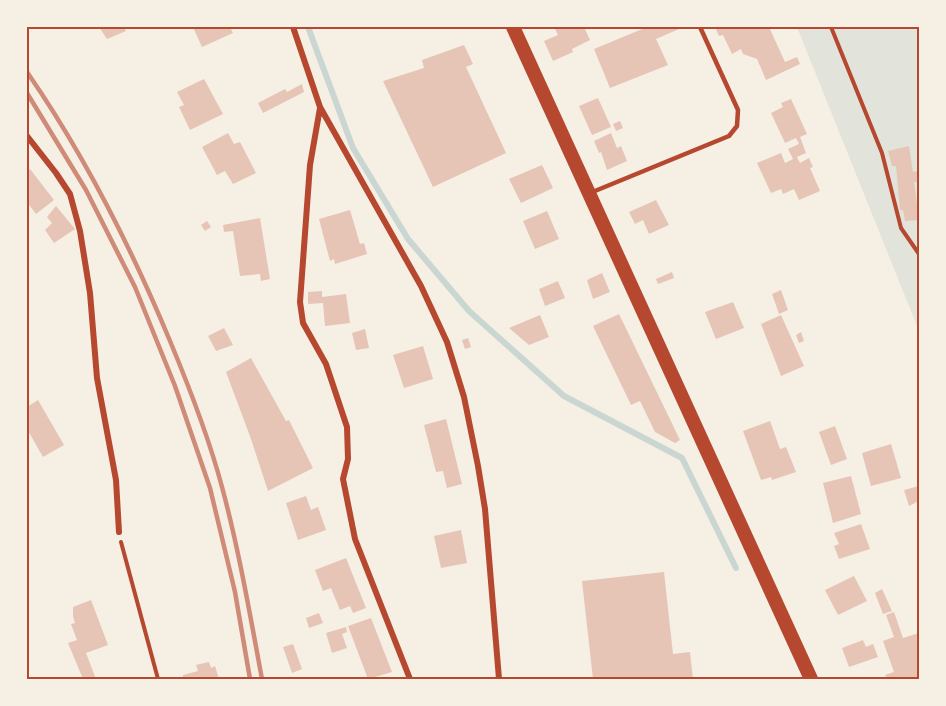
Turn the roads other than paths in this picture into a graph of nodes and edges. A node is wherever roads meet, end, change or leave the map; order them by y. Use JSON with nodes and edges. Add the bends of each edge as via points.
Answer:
{"nodes":[{"id":1,"x":293,"y":27,"type":"edge"},
{"id":2,"x":513,"y":27,"type":"edge"},
{"id":3,"x":700,"y":27,"type":"edge"},
{"id":4,"x":320,"y":107,"type":"junction"},
{"id":5,"x":27,"y":136,"type":"edge"},
{"id":6,"x":589,"y":193,"type":"junction"},
{"id":7,"x":119,"y":532,"type":"road end"},
{"id":8,"x":410,"y":679,"type":"edge"},
{"id":9,"x":499,"y":679,"type":"edge"},
{"id":10,"x":812,"y":679,"type":"edge"}],
"edges":[{"from":1,"to":4,"type":"street"},
{"from":2,"to":6,"type":"main road"},
{"from":3,"to":6,"type":"lane","via":[[738,111],[738,126],[729,136]]},
{"from":4,"to":8,"type":"street","via":[[310,165],[300,302],[303,323],[326,364],[347,427],[348,459],[343,479],[356,539]]},
{"from":4,"to":9,"type":"street","via":[[421,286],[447,342],[478,466]]},
{"from":5,"to":7,"type":"street","via":[[70,194],[80,231],[97,378],[116,480]]},
{"from":6,"to":10,"type":"main road"}]}
